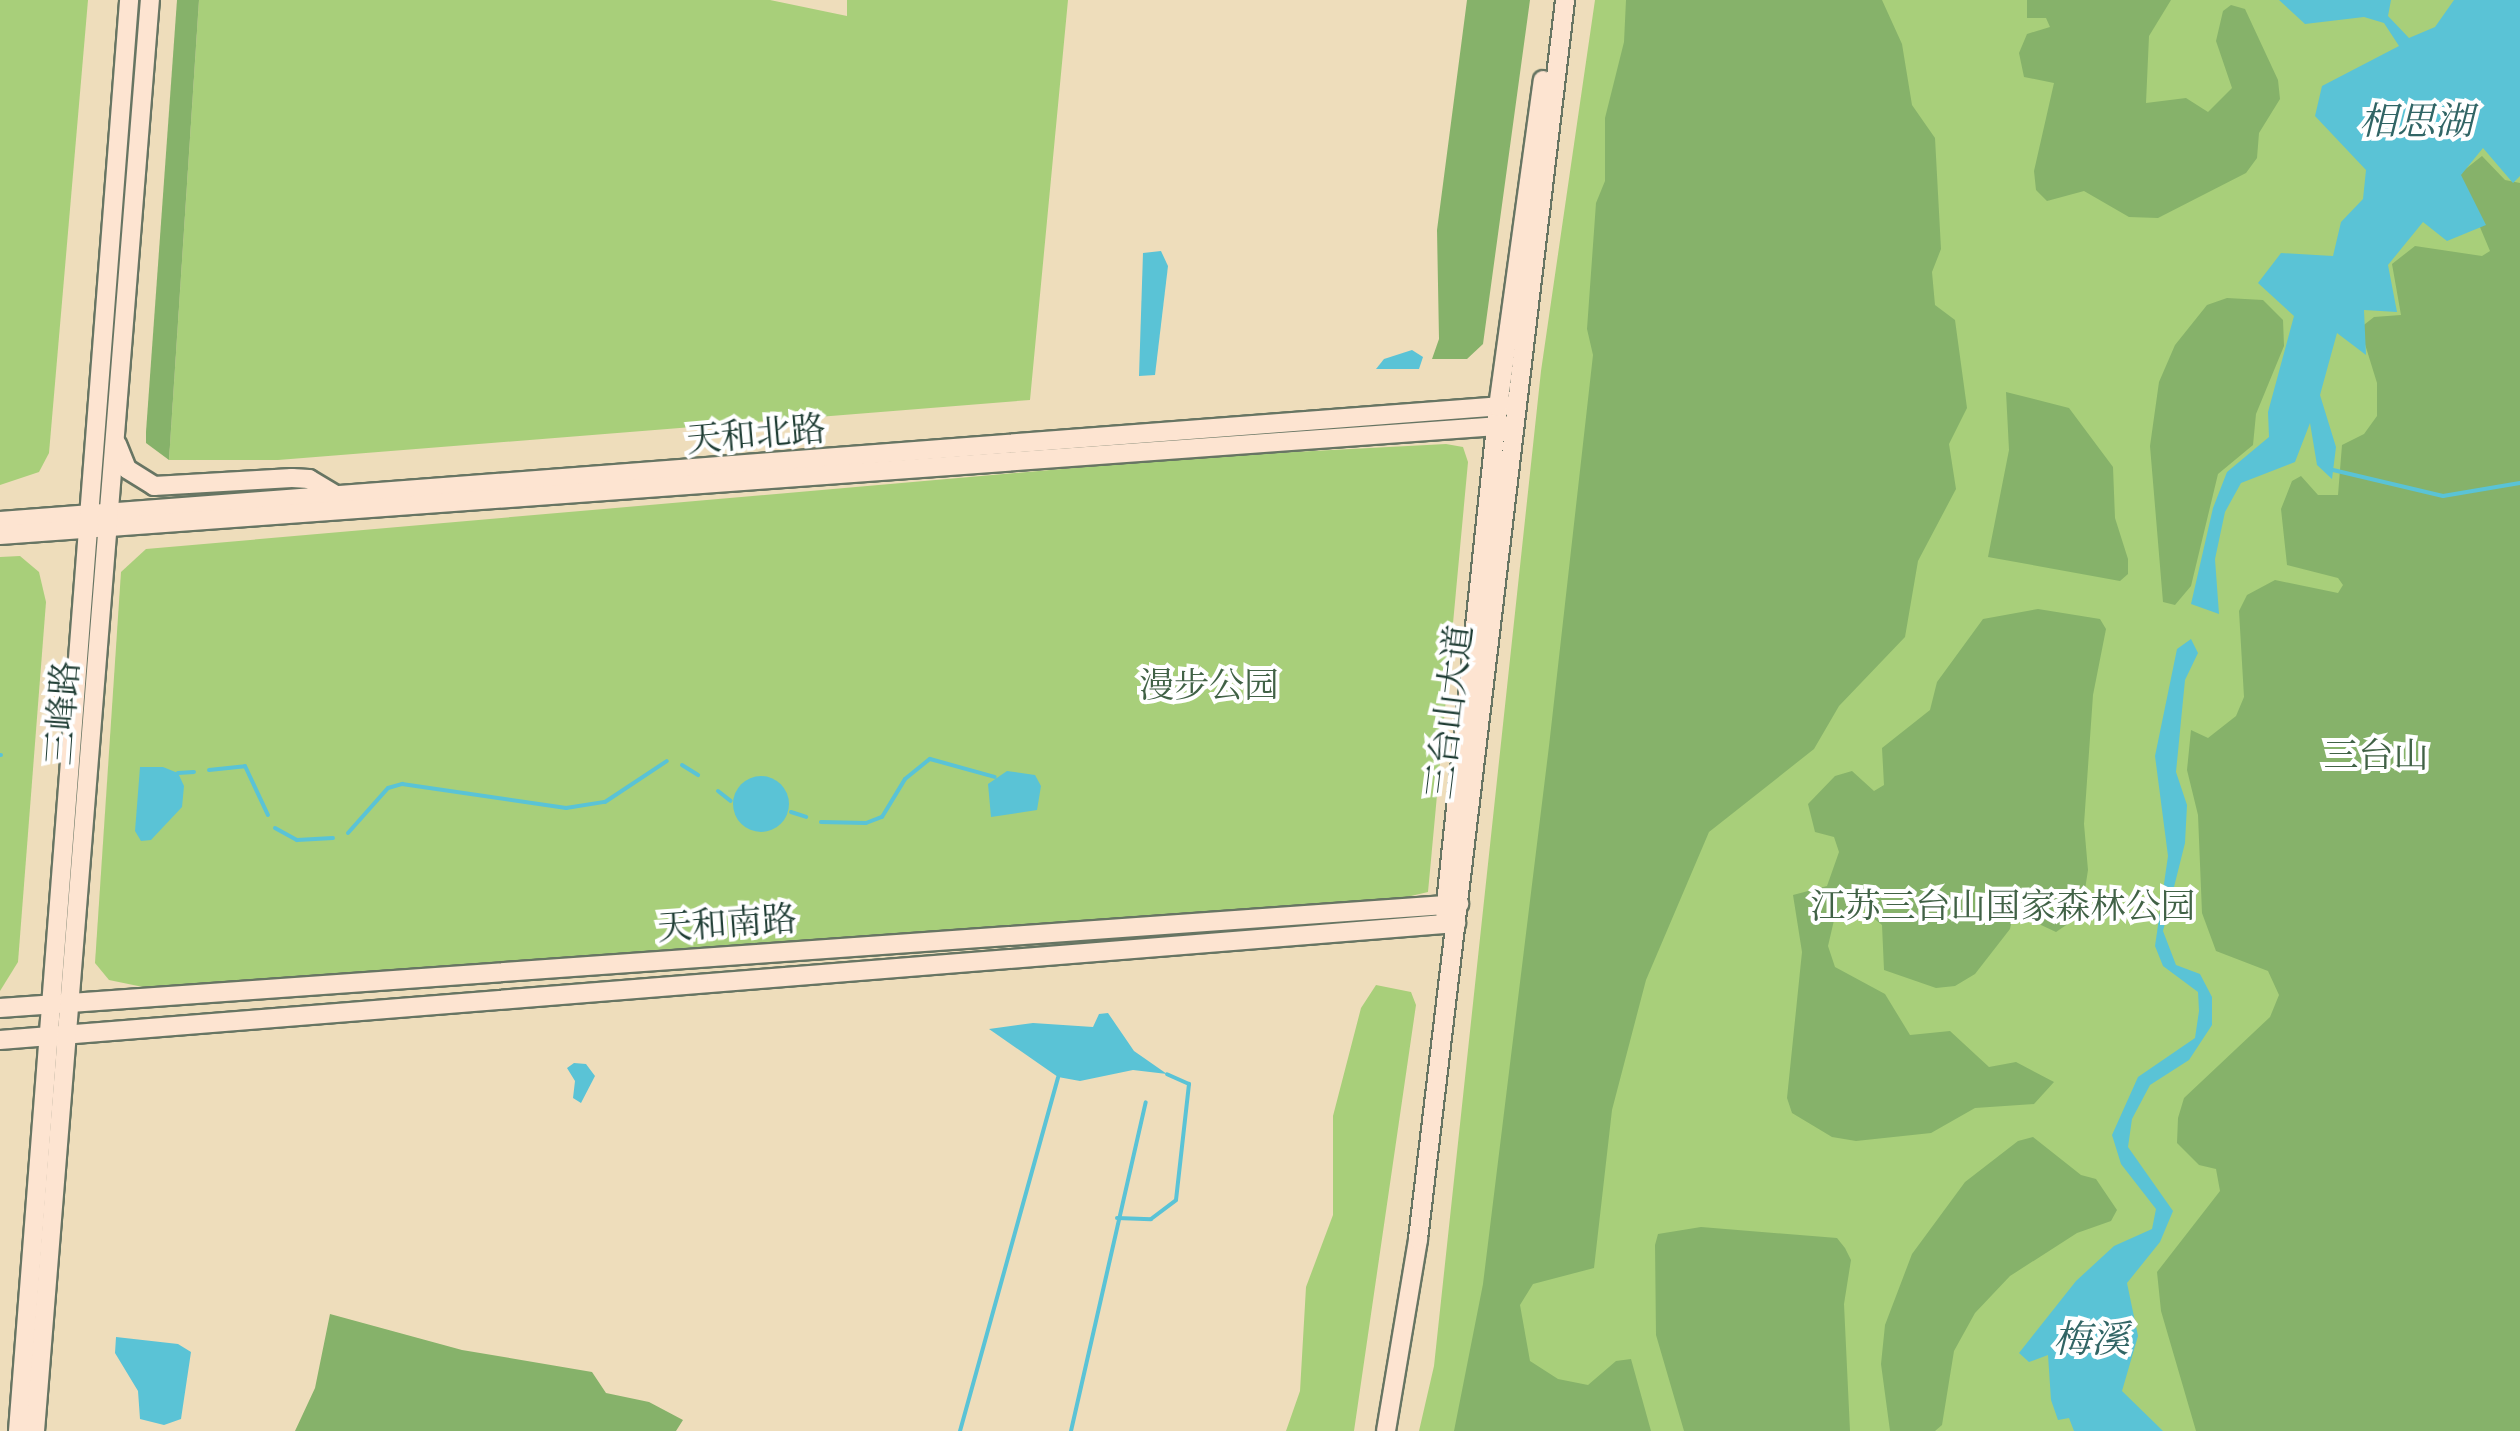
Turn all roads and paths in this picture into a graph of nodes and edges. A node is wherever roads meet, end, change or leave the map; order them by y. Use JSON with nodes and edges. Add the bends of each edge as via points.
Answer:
{"nodes":[{"id":1,"x":129,"y":0,"type":"edge"},
{"id":2,"x":150,"y":0,"type":"edge"},
{"id":3,"x":1554,"y":0,"type":"edge"},
{"id":4,"x":1565,"y":0,"type":"edge"},
{"id":5,"x":1506,"y":415,"type":"junction"},
{"id":6,"x":115,"y":438,"type":"junction"},
{"id":7,"x":343,"y":499,"type":"junction"},
{"id":8,"x":0,"y":520,"type":"edge"},
{"id":9,"x":100,"y":521,"type":"junction"},
{"id":10,"x":0,"y":535,"type":"edge"},
{"id":11,"x":1451,"y":914,"type":"junction"},
{"id":12,"x":74,"y":1001,"type":"junction"},
{"id":13,"x":52,"y":1004,"type":"junction"},
{"id":14,"x":0,"y":1008,"type":"edge"},
{"id":15,"x":71,"y":1036,"type":"junction"},
{"id":16,"x":49,"y":1037,"type":"junction"},
{"id":17,"x":0,"y":1040,"type":"edge"},
{"id":18,"x":18,"y":1431,"type":"edge"},
{"id":19,"x":35,"y":1431,"type":"edge"},
{"id":20,"x":1376,"y":1431,"type":"edge"},
{"id":21,"x":1386,"y":1431,"type":"edge"}],
"edges":[{"from":1,"to":9,"type":"street","name":"三峰路"},
{"from":2,"to":6,"type":"street","name":"三峰路"},
{"from":3,"to":5,"type":"street","name":"三台山大道"},
{"from":4,"to":5,"type":"street","name":"三台山大道"},
{"from":5,"to":7,"type":"street","name":"天和北路"},
{"from":5,"to":9,"type":"street","name":"天和北路"},
{"from":5,"to":11,"type":"street","name":"三台山大道"},
{"from":6,"to":7,"type":"street","via":[[127,469],[154,486],[309,479]]},
{"from":6,"to":9,"type":"street","name":"三峰路"},
{"from":7,"to":9,"type":"street","name":"天和北路"},
{"from":8,"to":9,"type":"street","name":"天和北路"},
{"from":9,"to":10,"type":"street","name":"天和北路"},
{"from":9,"to":12,"type":"street","name":"三峰路"},
{"from":9,"to":13,"type":"street","name":"三峰路"},
{"from":11,"to":12,"type":"street","name":"天和南路"},
{"from":11,"to":15,"type":"street","name":"天和南路"},
{"from":11,"to":20,"type":"street","name":"三台山大道"},
{"from":11,"to":21,"type":"street","name":"三台山大道","via":[[1418,1239]]},
{"from":12,"to":13,"type":"street","name":"天和南路"},
{"from":12,"to":15,"type":"street","name":"三峰路"},
{"from":13,"to":14,"type":"street","name":"天和南路"},
{"from":13,"to":16,"type":"street","name":"三峰路"},
{"from":15,"to":16,"type":"street","name":"天和南路"},
{"from":15,"to":19,"type":"street","name":"三峰路"},
{"from":16,"to":17,"type":"street","name":"天和南路"},
{"from":16,"to":18,"type":"street","name":"三峰路"}]}
